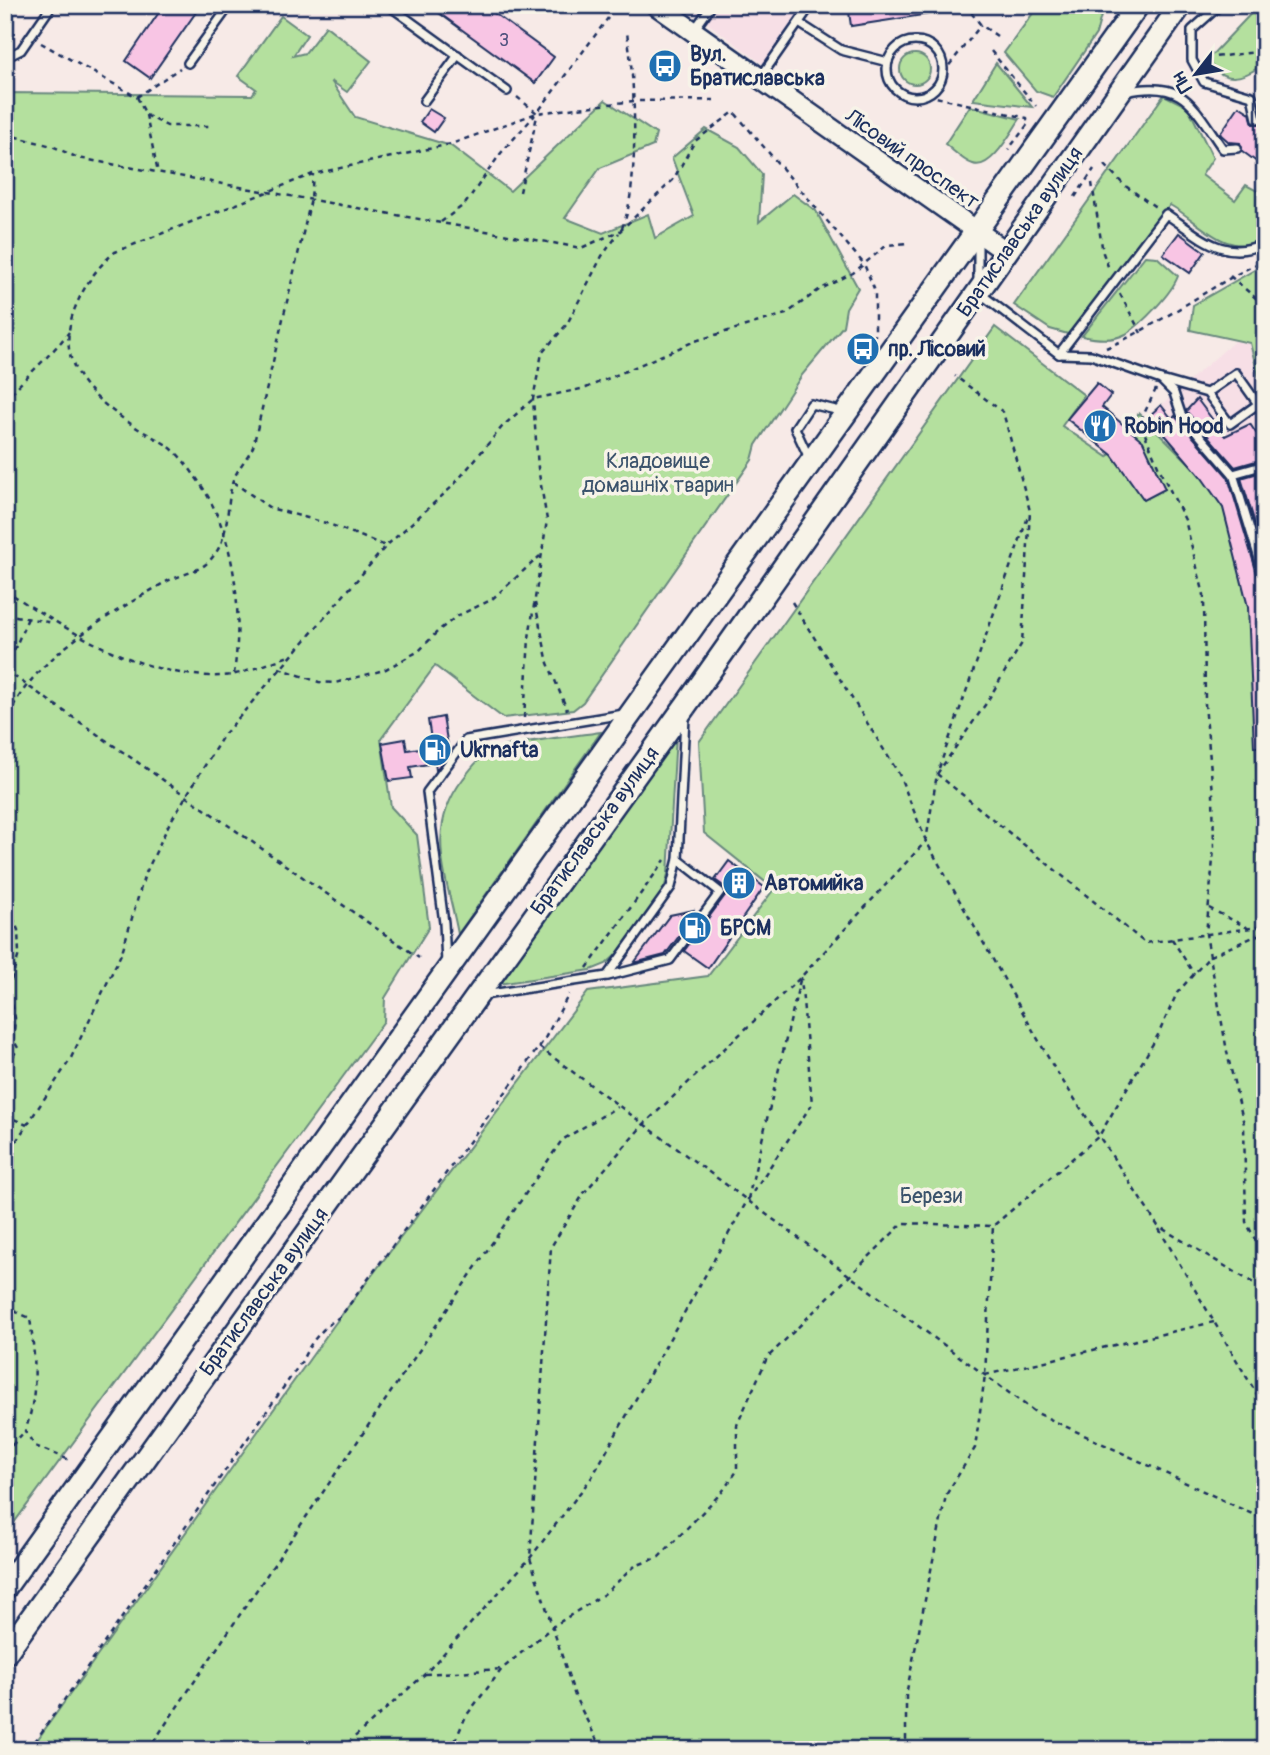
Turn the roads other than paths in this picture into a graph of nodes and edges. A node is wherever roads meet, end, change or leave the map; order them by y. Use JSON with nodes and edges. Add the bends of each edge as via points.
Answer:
{"nodes":[{"id":1,"x":52,"y":5,"type":"edge"},
{"id":2,"x":230,"y":5,"type":"edge"},
{"id":3,"x":388,"y":5,"type":"edge"},
{"id":4,"x":656,"y":5,"type":"edge"},
{"id":5,"x":712,"y":5,"type":"edge"},
{"id":6,"x":811,"y":5,"type":"edge"},
{"id":7,"x":1138,"y":5,"type":"edge"},
{"id":8,"x":1220,"y":5,"type":"edge"},
{"id":9,"x":1176,"y":11,"type":"edge"},
{"id":10,"x":799,"y":23,"type":"junction"},
{"id":11,"x":1192,"y":30,"type":"junction"},
{"id":12,"x":693,"y":32,"type":"junction"},
{"id":13,"x":458,"y":55,"type":"junction"},
{"id":14,"x":5,"y":58,"type":"edge"},
{"id":15,"x":888,"y":62,"type":"junction"},
{"id":16,"x":188,"y":63,"type":"road end"},
{"id":17,"x":760,"y":79,"type":"junction"},
{"id":18,"x":507,"y":91,"type":"road end"},
{"id":19,"x":1117,"y":94,"type":"junction"},
{"id":20,"x":424,"y":101,"type":"dead end"},
{"id":21,"x":1257,"y":119,"type":"dead end"},
{"id":22,"x":1237,"y":148,"type":"dead end"},
{"id":23,"x":978,"y":232,"type":"junction"},
{"id":24,"x":1265,"y":243,"type":"edge"},
{"id":25,"x":1005,"y":251,"type":"junction"},
{"id":26,"x":978,"y":292,"type":"junction"},
{"id":27,"x":1059,"y":354,"type":"junction"},
{"id":28,"x":1161,"y":380,"type":"junction"},
{"id":29,"x":1207,"y":393,"type":"junction"},
{"id":30,"x":848,"y":414,"type":"junction"},
{"id":31,"x":812,"y":463,"type":"junction"},
{"id":32,"x":1265,"y":465,"type":"edge"},
{"id":33,"x":1233,"y":474,"type":"junction"},
{"id":34,"x":1265,"y":578,"type":"edge"},
{"id":35,"x":686,"y":705,"type":"junction"},
{"id":36,"x":632,"y":713,"type":"junction"},
{"id":37,"x":678,"y":859,"type":"junction"},
{"id":38,"x":446,"y":971,"type":"junction"},
{"id":39,"x":607,"y":976,"type":"junction"},
{"id":40,"x":477,"y":996,"type":"junction"},
{"id":41,"x":5,"y":1588,"type":"edge"},
{"id":42,"x":5,"y":1654,"type":"edge"}],
"edges":[{"from":1,"to":14,"type":"lane","via":[[20,50]]},
{"from":2,"to":16,"type":"lane"},
{"from":3,"to":13,"type":"lane"},
{"from":4,"to":12,"type":"street","name":"Лісовий проспект"},
{"from":5,"to":12,"type":"lane"},
{"from":6,"to":10,"type":"lane"},
{"from":7,"to":23,"type":"main road","name":"Братиславська вулиця"},
{"from":8,"to":11,"type":"lane"},
{"from":9,"to":11,"type":"lane"},
{"from":9,"to":19,"type":"main road","name":"Братиславська вулиця"},
{"from":10,"to":15,"type":"lane","via":[[841,50]]},
{"from":10,"to":17,"type":"lane"},
{"from":11,"to":21,"type":"lane","via":[[1192,60],[1204,82],[1252,96]]},
{"from":12,"to":17,"type":"street","name":"Лісовий проспект"},
{"from":13,"to":18,"type":"lane"},
{"from":13,"to":20,"type":"lane"},
{"from":15,"to":15,"type":"lane","via":[[894,88],[910,97],[927,95],[943,73],[939,55],[925,43],[906,42]]},
{"from":17,"to":23,"type":"street","name":"Лісовий проспект"},
{"from":19,"to":22,"type":"lane","via":[[1165,89],[1188,100],[1223,149]]},
{"from":19,"to":25,"type":"main road","name":"Братиславська вулиця"},
{"from":23,"to":25,"type":"street","name":"Лісовий проспект"},
{"from":23,"to":26,"type":"lane"},
{"from":23,"to":30,"type":"main road","name":"Братиславська вулиця"},
{"from":24,"to":27,"type":"lane","via":[[1247,252],[1222,250],[1166,214]]},
{"from":25,"to":26,"type":"main road","name":"Братиславська вулиця"},
{"from":26,"to":27,"type":"lane"},
{"from":26,"to":35,"type":"main road","name":"Братиславська вулиця"},
{"from":27,"to":28,"type":"lane","via":[[1091,355]]},
{"from":28,"to":29,"type":"lane"},
{"from":28,"to":33,"type":"lane","via":[[1174,393],[1181,414]]},
{"from":29,"to":29,"type":"lane","via":[[1230,424],[1258,404],[1236,373]]},
{"from":30,"to":31,"type":"main road","name":"Братиславська вулиця"},
{"from":30,"to":31,"type":"lane","via":[[811,404],[795,428]]},
{"from":31,"to":36,"type":"main road","name":"Братиславська вулиця"},
{"from":32,"to":33,"type":"lane"},
{"from":33,"to":34,"type":"lane"},
{"from":35,"to":37,"type":"lane"},
{"from":35,"to":40,"type":"main road","name":"Братиславська вулиця"},
{"from":36,"to":38,"type":"main road","name":"Братиславська вулиця"},
{"from":36,"to":38,"type":"lane","via":[[466,740],[427,792]]},
{"from":37,"to":39,"type":"lane","via":[[671,887]]},
{"from":37,"to":39,"type":"lane","via":[[720,892],[670,960]]},
{"from":38,"to":41,"type":"main road","name":"Братиславська вулиця"},
{"from":39,"to":40,"type":"lane"},
{"from":40,"to":42,"type":"main road","name":"Братиславська вулиця"}]}
